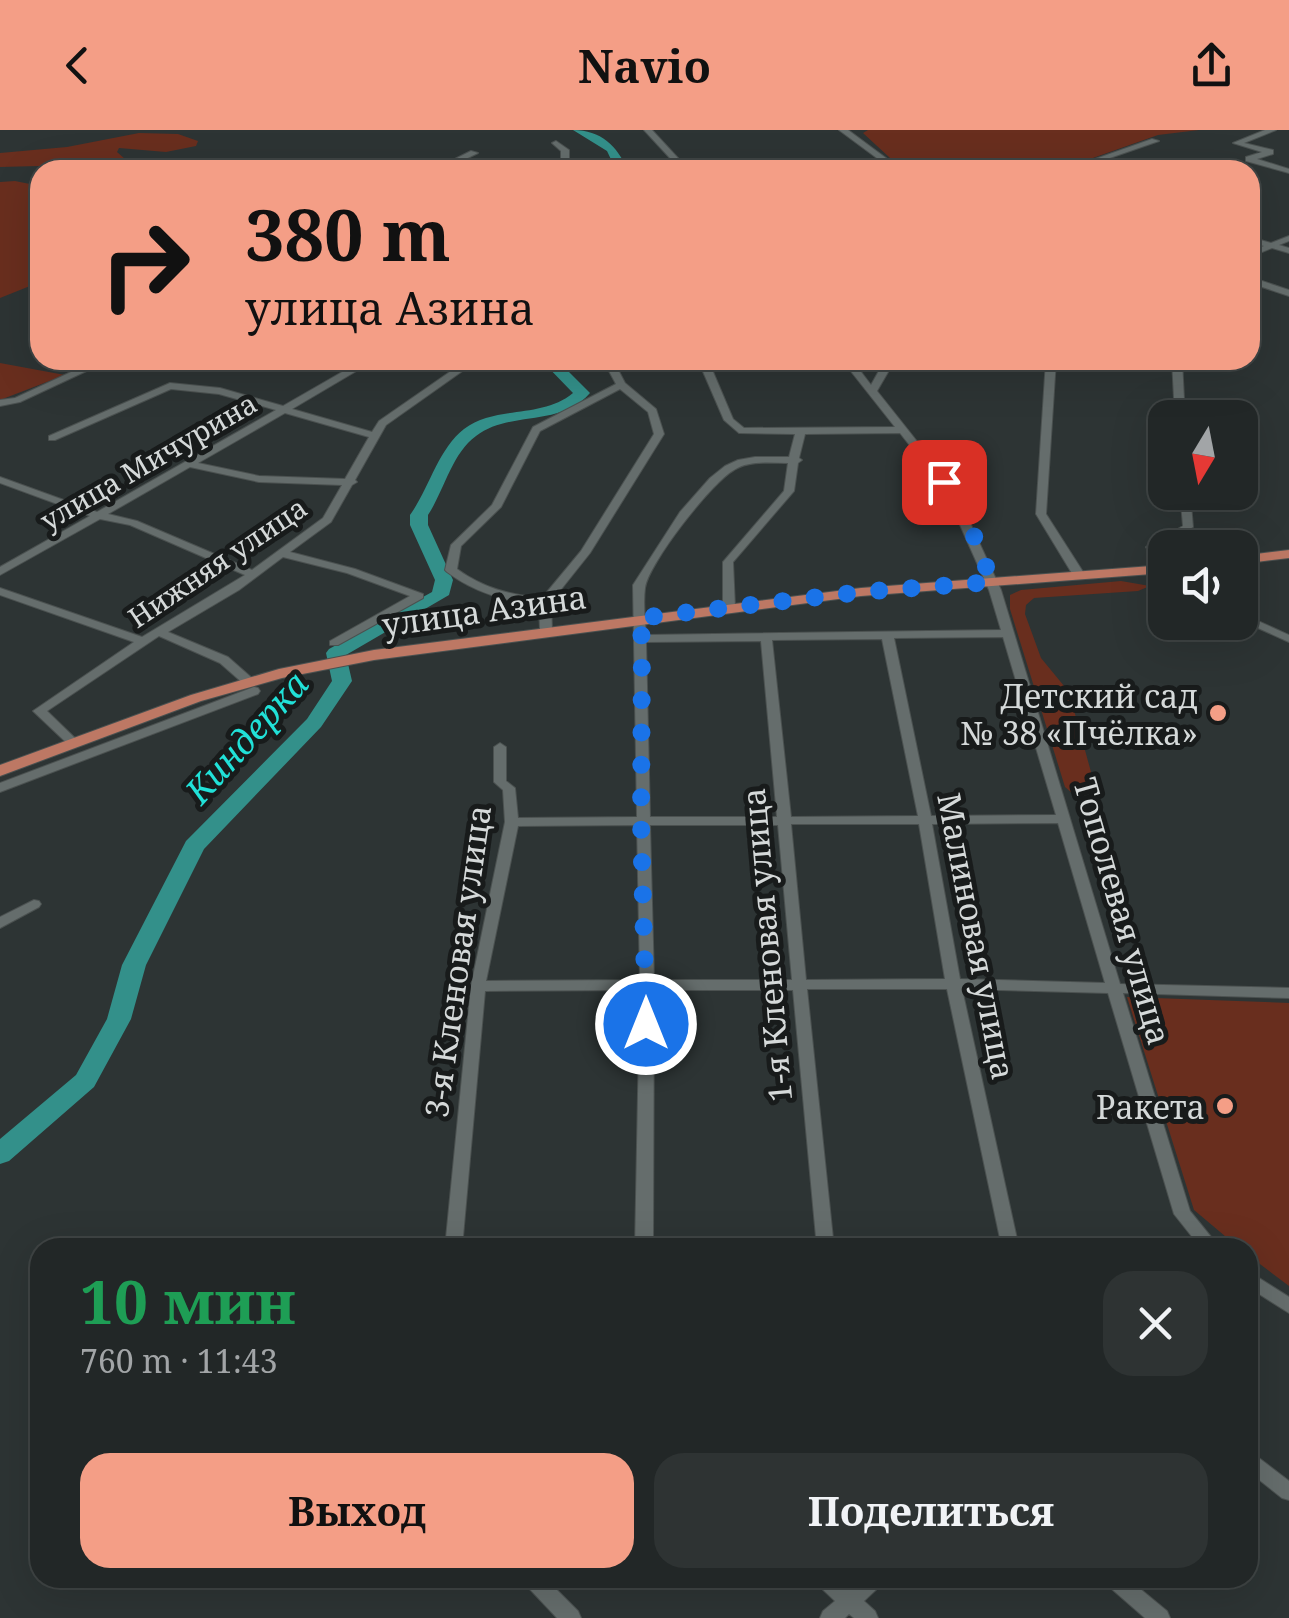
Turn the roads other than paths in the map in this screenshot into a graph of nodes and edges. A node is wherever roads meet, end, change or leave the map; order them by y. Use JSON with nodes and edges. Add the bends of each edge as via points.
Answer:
{"nodes":[{"id":1,"x":648,"y":130,"type":"edge"},
{"id":2,"x":843,"y":130,"type":"edge"},
{"id":3,"x":1272,"y":130,"type":"edge"},
{"id":4,"x":1155,"y":141,"type":"dead end"},
{"id":5,"x":556,"y":143,"type":"dead end"},
{"id":6,"x":474,"y":153,"type":"dead end"},
{"id":7,"x":458,"y":160,"type":"edge"},
{"id":8,"x":565,"y":160,"type":"edge"},
{"id":9,"x":676,"y":160,"type":"edge"},
{"id":10,"x":884,"y":160,"type":"edge"},
{"id":11,"x":1098,"y":160,"type":"edge"},
{"id":12,"x":1249,"y":160,"type":"edge"},
{"id":13,"x":1260,"y":163,"type":"edge"},
{"id":14,"x":1289,"y":171,"type":"edge"},
{"id":15,"x":1289,"y":238,"type":"edge"},
{"id":16,"x":1260,"y":242,"type":"edge"},
{"id":17,"x":1272,"y":246,"type":"junction"},
{"id":18,"x":1260,"y":251,"type":"edge"},
{"id":19,"x":1289,"y":251,"type":"edge"},
{"id":20,"x":1260,"y":283,"type":"edge"},
{"id":21,"x":1289,"y":293,"type":"edge"},
{"id":22,"x":83,"y":370,"type":"edge"},
{"id":23,"x":353,"y":370,"type":"edge"},
{"id":24,"x":459,"y":370,"type":"edge"},
{"id":25,"x":613,"y":370,"type":"edge"},
{"id":26,"x":708,"y":370,"type":"edge"},
{"id":27,"x":855,"y":370,"type":"edge"},
{"id":28,"x":884,"y":370,"type":"edge"},
{"id":29,"x":1050,"y":370,"type":"edge"},
{"id":30,"x":1178,"y":370,"type":"edge"},
{"id":31,"x":621,"y":386,"type":"junction"},
{"id":32,"x":872,"y":392,"type":"junction"},
{"id":33,"x":1179,"y":400,"type":"edge"},
{"id":34,"x":0,"y":403,"type":"edge"},
{"id":35,"x":284,"y":410,"type":"junction"},
{"id":36,"x":903,"y":430,"type":"junction"},
{"id":37,"x":800,"y":431,"type":"junction"},
{"id":38,"x":373,"y":434,"type":"junction"},
{"id":39,"x":52,"y":438,"type":"dead end"},
{"id":40,"x":797,"y":460,"type":"junction"},
{"id":41,"x":188,"y":464,"type":"junction"},
{"id":42,"x":0,"y":480,"type":"edge"},
{"id":43,"x":352,"y":482,"type":"junction"},
{"id":44,"x":96,"y":515,"type":"junction"},
{"id":45,"x":283,"y":554,"type":"junction"},
{"id":46,"x":1289,"y":554,"type":"edge"},
{"id":47,"x":1258,"y":558,"type":"edge"},
{"id":48,"x":1148,"y":571,"type":"edge"},
{"id":49,"x":0,"y":572,"type":"edge"},
{"id":50,"x":254,"y":574,"type":"junction"},
{"id":51,"x":1079,"y":575,"type":"junction"},
{"id":52,"x":992,"y":582,"type":"junction"},
{"id":53,"x":0,"y":591,"type":"edge"},
{"id":54,"x":545,"y":602,"type":"junction"},
{"id":55,"x":729,"y":607,"type":"junction"},
{"id":56,"x":639,"y":618,"type":"junction"},
{"id":57,"x":1258,"y":624,"type":"edge"},
{"id":58,"x":546,"y":630,"type":"junction"},
{"id":59,"x":159,"y":632,"type":"junction"},
{"id":60,"x":1008,"y":633,"type":"junction"},
{"id":61,"x":887,"y":635,"type":"junction"},
{"id":62,"x":766,"y":637,"type":"junction"},
{"id":63,"x":642,"y":639,"type":"junction"},
{"id":64,"x":1289,"y":639,"type":"edge"},
{"id":65,"x":143,"y":641,"type":"junction"},
{"id":66,"x":334,"y":643,"type":"dead end"},
{"id":67,"x":251,"y":686,"type":"junction"},
{"id":68,"x":74,"y":744,"type":"junction"},
{"id":69,"x":500,"y":747,"type":"dead end"},
{"id":70,"x":0,"y":772,"type":"edge"},
{"id":71,"x":0,"y":788,"type":"edge"},
{"id":72,"x":1065,"y":819,"type":"junction"},
{"id":73,"x":786,"y":820,"type":"junction"},
{"id":74,"x":926,"y":820,"type":"junction"},
{"id":75,"x":641,"y":821,"type":"junction"},
{"id":76,"x":512,"y":822,"type":"junction"},
{"id":77,"x":34,"y":904,"type":"dead end"},
{"id":78,"x":0,"y":923,"type":"edge"},
{"id":79,"x":952,"y":984,"type":"junction"},
{"id":80,"x":797,"y":985,"type":"junction"},
{"id":81,"x":478,"y":986,"type":"junction"},
{"id":82,"x":647,"y":986,"type":"junction"},
{"id":83,"x":1116,"y":988,"type":"junction"},
{"id":84,"x":1289,"y":993,"type":"edge"},
{"id":85,"x":454,"y":1238,"type":"edge"},
{"id":86,"x":644,"y":1238,"type":"edge"},
{"id":87,"x":825,"y":1238,"type":"edge"},
{"id":88,"x":1009,"y":1238,"type":"edge"},
{"id":89,"x":1203,"y":1238,"type":"edge"},
{"id":90,"x":1258,"y":1285,"type":"edge"},
{"id":91,"x":1289,"y":1306,"type":"edge"},
{"id":92,"x":1258,"y":1469,"type":"edge"},
{"id":93,"x":1289,"y":1492,"type":"edge"},
{"id":94,"x":542,"y":1588,"type":"edge"},
{"id":95,"x":834,"y":1588,"type":"edge"},
{"id":96,"x":864,"y":1588,"type":"edge"},
{"id":97,"x":1125,"y":1588,"type":"edge"},
{"id":98,"x":848,"y":1601,"type":"junction"},
{"id":99,"x":571,"y":1618,"type":"edge"},
{"id":100,"x":830,"y":1618,"type":"edge"},
{"id":101,"x":868,"y":1618,"type":"edge"},
{"id":102,"x":1160,"y":1618,"type":"edge"}],
"edges":[{"from":1,"to":9,"type":"street"},
{"from":2,"to":10,"type":"street"},
{"from":3,"to":12,"type":"street","via":[[1237,143],[1270,152]]},
{"from":4,"to":11,"type":"street"},
{"from":5,"to":8,"type":"street"},
{"from":6,"to":7,"type":"street"},
{"from":13,"to":14,"type":"street"},
{"from":15,"to":17,"type":"street"},
{"from":16,"to":17,"type":"street"},
{"from":17,"to":18,"type":"street"},
{"from":17,"to":19,"type":"street"},
{"from":20,"to":21,"type":"street"},
{"from":22,"to":34,"type":"street"},
{"from":23,"to":35,"type":"street","name":"улица Мичурина"},
{"from":24,"to":38,"type":"street","name":"Нижняя улица"},
{"from":25,"to":31,"type":"street"},
{"from":26,"to":37,"type":"street","via":[[734,428]]},
{"from":27,"to":32,"type":"street","name":"Тополевая улица"},
{"from":28,"to":32,"type":"street"},
{"from":29,"to":51,"type":"street","via":[[1041,514]]},
{"from":30,"to":33,"type":"street"},
{"from":31,"to":54,"type":"street","via":[[653,411],[659,434],[585,553]]},
{"from":31,"to":54,"type":"street","via":[[536,429],[496,507],[456,545],[451,570],[473,588]]},
{"from":32,"to":36,"type":"street","name":"Тополевая улица"},
{"from":35,"to":38,"type":"street"},
{"from":35,"to":39,"type":"street","via":[[220,391],[170,386]]},
{"from":35,"to":41,"type":"street","name":"улица Мичурина"},
{"from":36,"to":37,"type":"street"},
{"from":36,"to":52,"type":"street","name":"Тополевая улица","via":[[949,488]]},
{"from":37,"to":40,"type":"street"},
{"from":38,"to":43,"type":"street","name":"Нижняя улица"},
{"from":40,"to":55,"type":"street","via":[[790,491],[728,562]]},
{"from":40,"to":56,"type":"street","via":[[742,462],[713,477],[668,533],[639,585]]},
{"from":41,"to":43,"type":"street","via":[[259,479]]},
{"from":41,"to":44,"type":"street","name":"улица Мичурина"},
{"from":42,"to":44,"type":"street"},
{"from":43,"to":45,"type":"street","name":"Нижняя улица","via":[[327,520]]},
{"from":44,"to":49,"type":"street","name":"улица Мичурина"},
{"from":44,"to":50,"type":"street","via":[[133,522]]},
{"from":45,"to":50,"type":"street","name":"Нижняя улица"},
{"from":45,"to":66,"type":"street","via":[[419,596]]},
{"from":46,"to":47,"type":"main road"},
{"from":48,"to":51,"type":"main road","name":"улица Азина"},
{"from":50,"to":59,"type":"street","name":"Нижняя улица"},
{"from":51,"to":52,"type":"main road","name":"улица Азина"},
{"from":52,"to":55,"type":"main road","name":"улица Азина"},
{"from":52,"to":60,"type":"street","name":"Тополевая улица"},
{"from":53,"to":65,"type":"street"},
{"from":54,"to":58,"type":"street"},
{"from":55,"to":56,"type":"main road","name":"улица Азина"},
{"from":56,"to":58,"type":"main road","name":"улица Азина"},
{"from":56,"to":63,"type":"street"},
{"from":57,"to":64,"type":"street"},
{"from":58,"to":67,"type":"main road","name":"улица Азина","via":[[374,655]]},
{"from":59,"to":65,"type":"street","name":"Нижняя улица"},
{"from":59,"to":67,"type":"street","via":[[224,660]]},
{"from":60,"to":61,"type":"street"},
{"from":60,"to":72,"type":"street","name":"Тополевая улица"},
{"from":61,"to":62,"type":"street"},
{"from":61,"to":74,"type":"street","name":"Малиновая улица"},
{"from":62,"to":63,"type":"street"},
{"from":62,"to":73,"type":"street","name":"1-я Кленовая улица"},
{"from":63,"to":75,"type":"street"},
{"from":65,"to":68,"type":"street","name":"Нижняя улица","via":[[40,711]]},
{"from":67,"to":68,"type":"main road","name":"улица Азина"},
{"from":67,"to":71,"type":"street"},
{"from":68,"to":70,"type":"main road","name":"улица Азина"},
{"from":69,"to":76,"type":"street","name":"3-я Кленовая улица","via":[[500,782],[509,788]]},
{"from":72,"to":74,"type":"street"},
{"from":72,"to":83,"type":"street","name":"Тополевая улица"},
{"from":73,"to":74,"type":"street"},
{"from":73,"to":75,"type":"street"},
{"from":73,"to":80,"type":"street","name":"1-я Кленовая улица"},
{"from":74,"to":79,"type":"street","name":"Малиновая улица"},
{"from":75,"to":76,"type":"street"},
{"from":75,"to":82,"type":"street"},
{"from":76,"to":81,"type":"street","name":"3-я Кленовая улица"},
{"from":77,"to":78,"type":"street"},
{"from":79,"to":80,"type":"street"},
{"from":79,"to":83,"type":"street"},
{"from":79,"to":88,"type":"street","name":"Малиновая улица"},
{"from":80,"to":82,"type":"street"},
{"from":80,"to":87,"type":"street","name":"1-я Кленовая улица"},
{"from":81,"to":82,"type":"street"},
{"from":81,"to":85,"type":"street","name":"3-я Кленовая улица"},
{"from":82,"to":86,"type":"street"},
{"from":83,"to":84,"type":"street"},
{"from":83,"to":89,"type":"street","name":"Тополевая улица","via":[[1182,1214]]},
{"from":90,"to":91,"type":"street"},
{"from":92,"to":93,"type":"street"},
{"from":94,"to":99,"type":"street"},
{"from":95,"to":98,"type":"street"},
{"from":96,"to":98,"type":"street"},
{"from":97,"to":102,"type":"street"},
{"from":98,"to":100,"type":"street"},
{"from":98,"to":101,"type":"street"}]}
